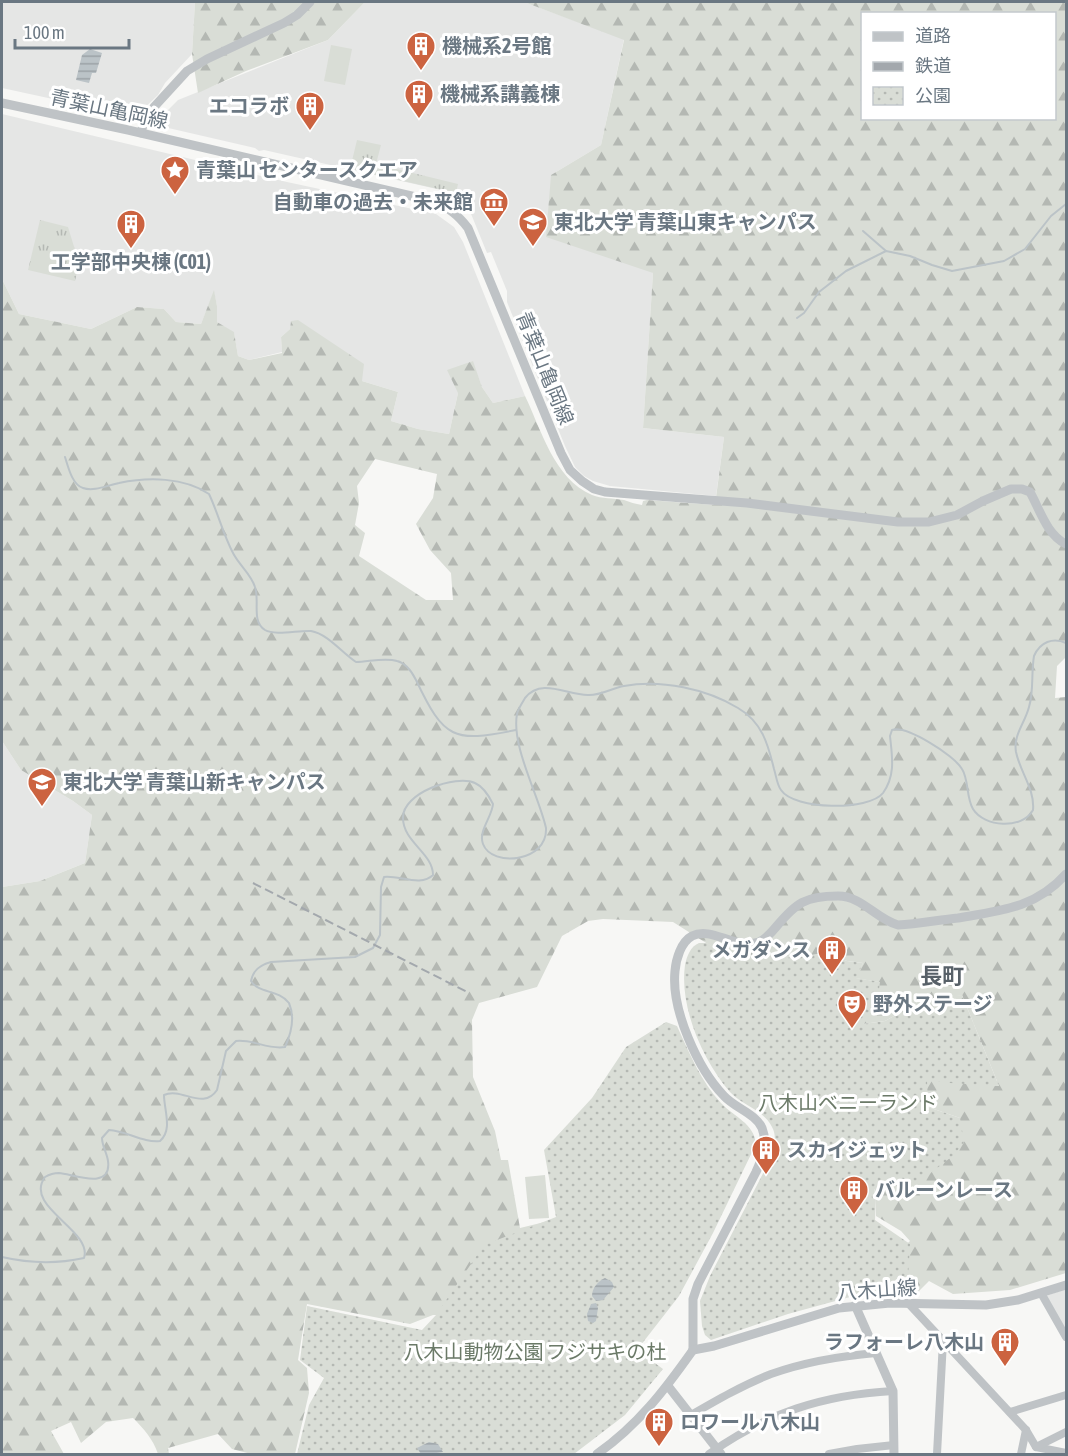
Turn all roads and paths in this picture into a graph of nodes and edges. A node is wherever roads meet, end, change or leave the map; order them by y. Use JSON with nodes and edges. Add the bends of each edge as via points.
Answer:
{"nodes":[{"id":1,"x":310,"y":2,"type":"edge"},
{"id":2,"x":2,"y":104,"type":"edge"},
{"id":3,"x":141,"y":134,"type":"junction"},
{"id":4,"x":1066,"y":544,"type":"edge"},
{"id":5,"x":1066,"y":874,"type":"edge"},
{"id":6,"x":1066,"y":1285,"type":"edge"},
{"id":7,"x":1041,"y":1293,"type":"junction"},
{"id":8,"x":909,"y":1304,"type":"junction"},
{"id":9,"x":855,"y":1305,"type":"junction"},
{"id":10,"x":1066,"y":1336,"type":"edge"},
{"id":11,"x":943,"y":1341,"type":"junction"},
{"id":12,"x":693,"y":1350,"type":"junction"},
{"id":13,"x":876,"y":1353,"type":"junction"},
{"id":14,"x":668,"y":1386,"type":"junction"},
{"id":15,"x":893,"y":1391,"type":"junction"},
{"id":16,"x":1066,"y":1395,"type":"edge"},
{"id":17,"x":1010,"y":1412,"type":"junction"},
{"id":18,"x":691,"y":1415,"type":"junction"},
{"id":19,"x":1026,"y":1430,"type":"junction"},
{"id":20,"x":1066,"y":1432,"type":"edge"},
{"id":21,"x":1036,"y":1447,"type":"junction"},
{"id":22,"x":894,"y":1450,"type":"edge"},
{"id":23,"x":716,"y":1453,"type":"edge"},
{"id":24,"x":1066,"y":1453,"type":"edge"},
{"id":25,"x":597,"y":1455,"type":"edge"},
{"id":26,"x":828,"y":1455,"type":"edge"},
{"id":27,"x":937,"y":1455,"type":"edge"},
{"id":28,"x":1021,"y":1455,"type":"edge"}],
"edges":[{"from":1,"to":3,"type":"street","via":[[284,24],[187,71],[154,107]]},
{"from":2,"to":3,"type":"street","name":"青葉山亀岡線"},
{"from":3,"to":4,"type":"street","name":"青葉山亀岡線","via":[[433,201],[458,216],[475,244],[561,453],[570,470],[594,489],[908,522],[957,516],[1011,489],[1022,489],[1030,492],[1046,525],[1058,541]]},
{"from":5,"to":12,"type":"street","via":[[1053,888],[1021,906],[996,912],[898,925],[854,898],[837,896],[799,903],[761,941],[742,944],[699,934],[683,944],[675,971],[675,988],[685,1030],[724,1097],[761,1127],[764,1146],[756,1172],[698,1284],[693,1299]]},
{"from":6,"to":7,"type":"street","name":"八木山線"},
{"from":7,"to":8,"type":"street","name":"八木山線","via":[[987,1305]]},
{"from":7,"to":10,"type":"street"},
{"from":8,"to":9,"type":"street","name":"八木山線"},
{"from":8,"to":11,"type":"street"},
{"from":9,"to":12,"type":"street","name":"八木山線"},
{"from":9,"to":13,"type":"street"},
{"from":11,"to":17,"type":"street"},
{"from":11,"to":27,"type":"street"},
{"from":12,"to":14,"type":"street"},
{"from":13,"to":15,"type":"street"},
{"from":13,"to":18,"type":"street","via":[[820,1361],[770,1375]]},
{"from":14,"to":18,"type":"street"},
{"from":14,"to":25,"type":"street","via":[[633,1426]]},
{"from":15,"to":22,"type":"street"},
{"from":15,"to":23,"type":"street","via":[[853,1394],[783,1412],[743,1432]]},
{"from":16,"to":17,"type":"street"},
{"from":17,"to":19,"type":"street"},
{"from":18,"to":23,"type":"street"},
{"from":19,"to":21,"type":"street"},
{"from":19,"to":28,"type":"street"},
{"from":20,"to":21,"type":"street"},
{"from":21,"to":24,"type":"street"},
{"from":22,"to":26,"type":"street","via":[[857,1449]]}]}
